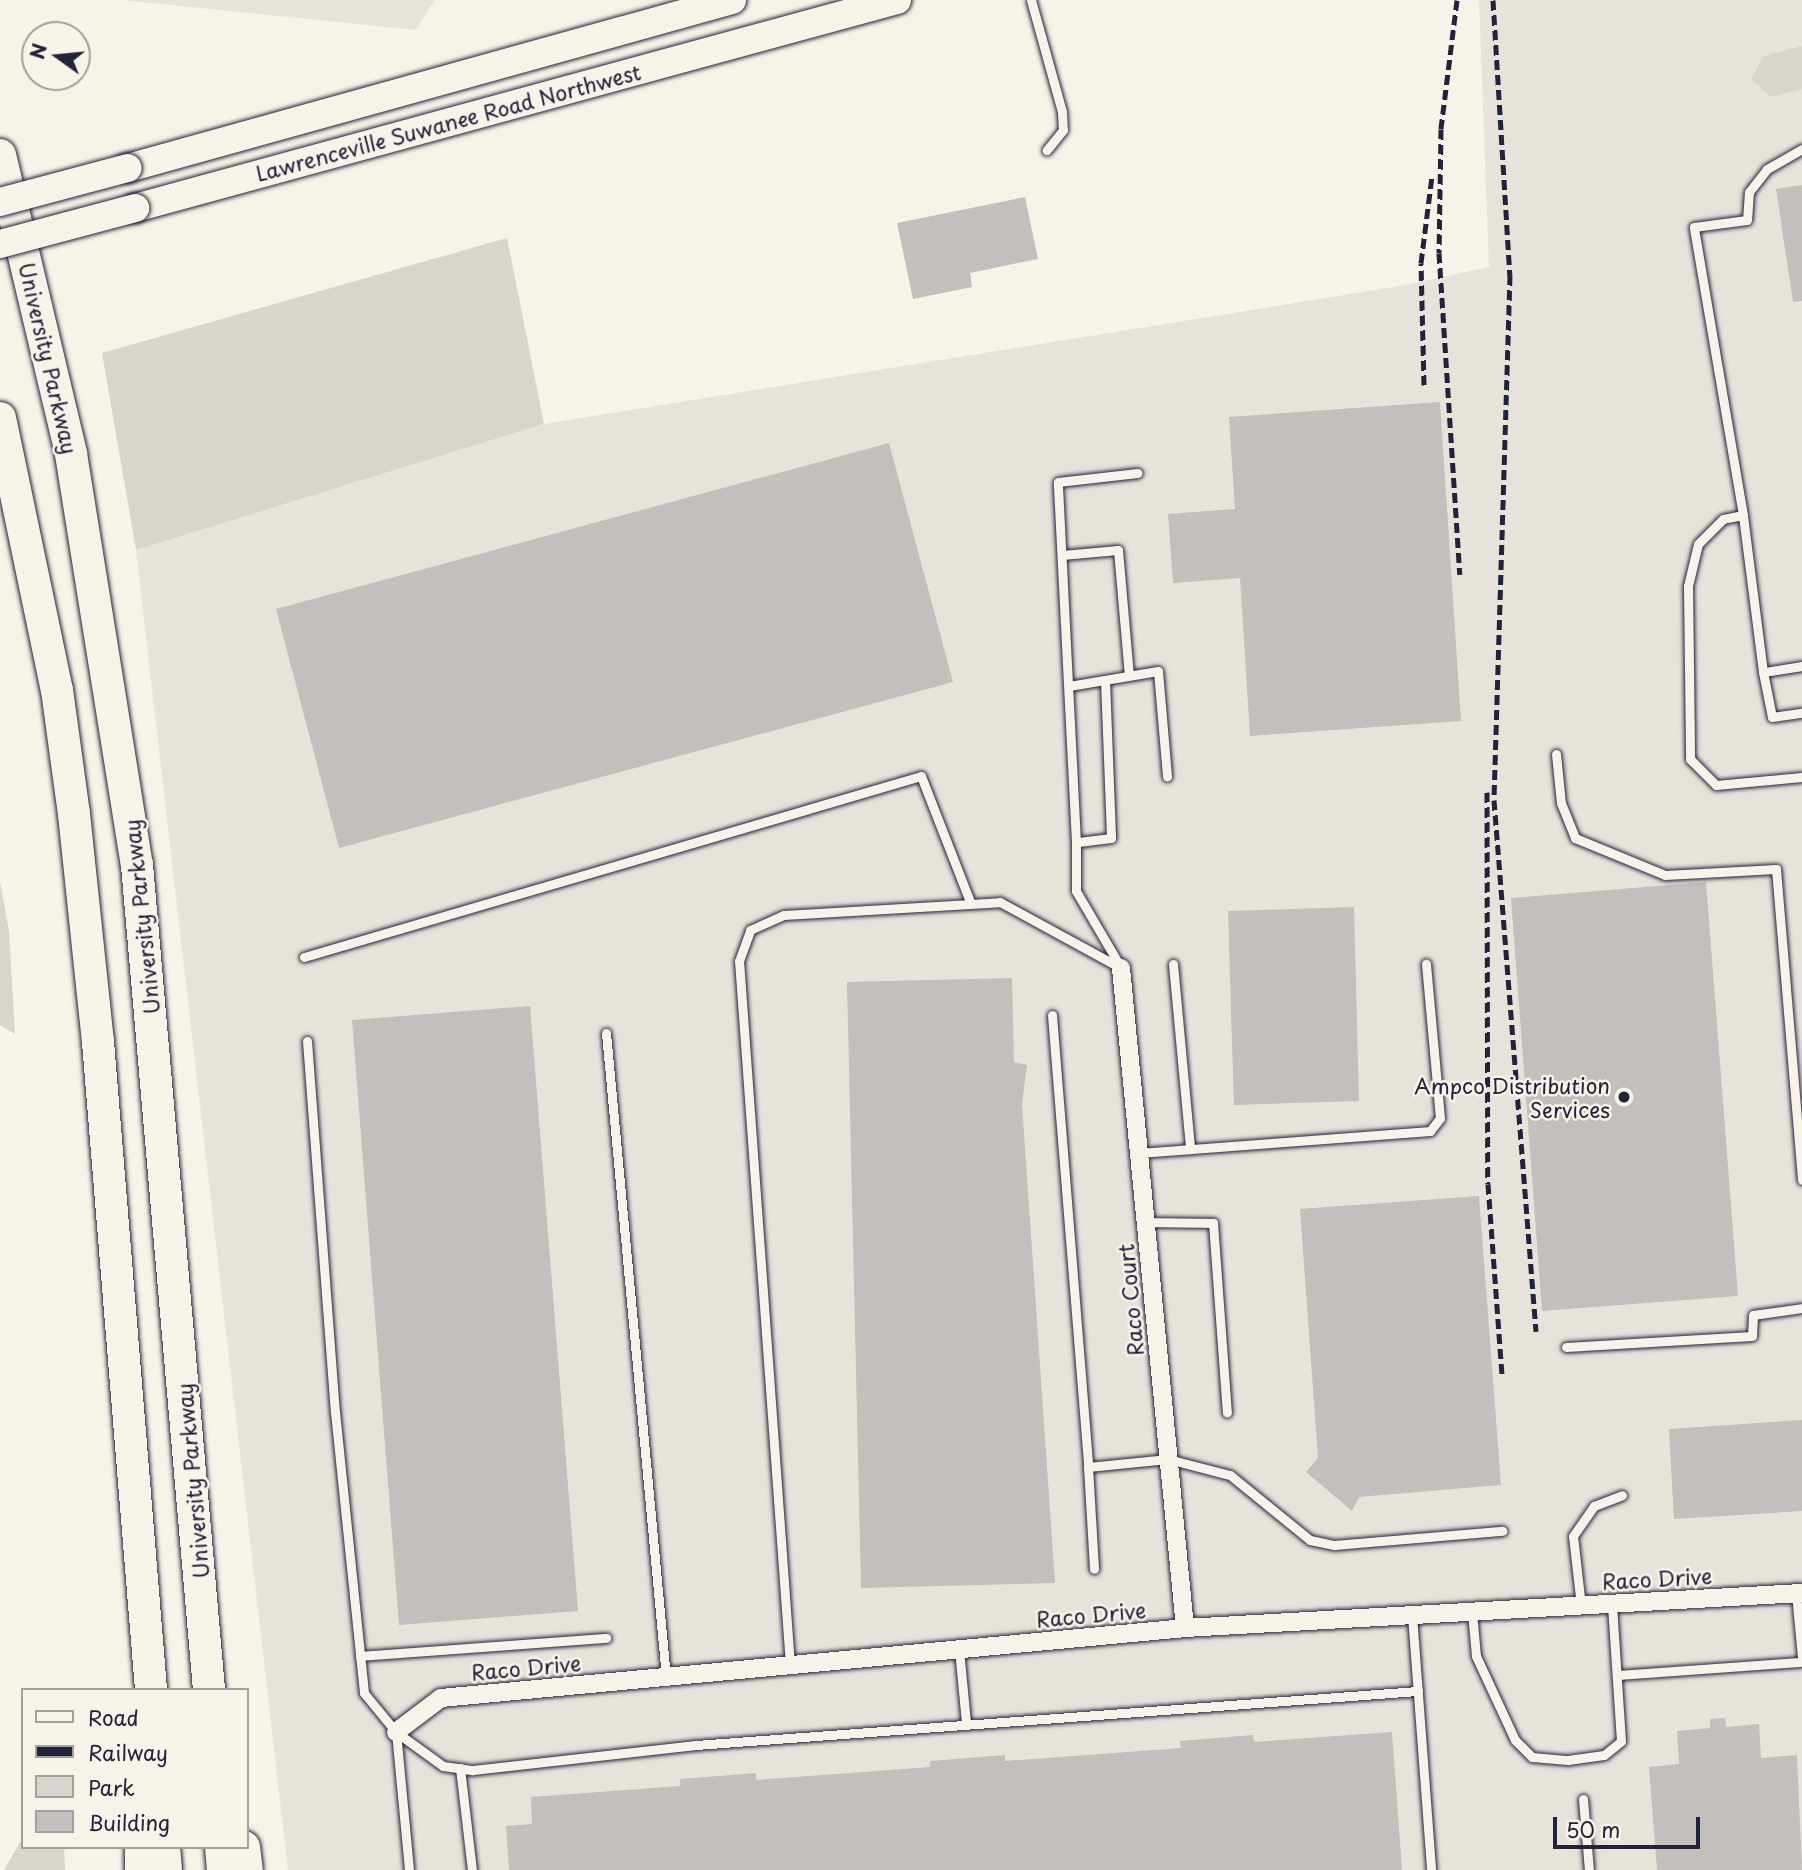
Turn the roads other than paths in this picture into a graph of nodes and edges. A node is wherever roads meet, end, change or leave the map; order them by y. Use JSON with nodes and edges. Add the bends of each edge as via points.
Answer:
{"nodes":[{"id":1,"x":732,"y":0,"type":"edge"},
{"id":2,"x":897,"y":0,"type":"edge"},
{"id":3,"x":1031,"y":0,"type":"edge"},
{"id":4,"x":1802,"y":149,"type":"edge"},
{"id":5,"x":1047,"y":150,"type":"dead end"},
{"id":6,"x":0,"y":155,"type":"edge"},
{"id":7,"x":0,"y":202,"type":"edge"},
{"id":8,"x":0,"y":244,"type":"edge"},
{"id":9,"x":0,"y":418,"type":"edge"},
{"id":10,"x":1137,"y":473,"type":"dead end"},
{"id":11,"x":1743,"y":515,"type":"junction"},
{"id":12,"x":1062,"y":555,"type":"junction"},
{"id":13,"x":1802,"y":666,"type":"edge"},
{"id":14,"x":1763,"y":672,"type":"junction"},
{"id":15,"x":1129,"y":676,"type":"junction"},
{"id":16,"x":1105,"y":680,"type":"junction"},
{"id":17,"x":1069,"y":686,"type":"junction"},
{"id":18,"x":1802,"y":713,"type":"edge"},
{"id":19,"x":1556,"y":754,"type":"dead end"},
{"id":20,"x":1167,"y":777,"type":"dead end"},
{"id":21,"x":1802,"y":777,"type":"edge"},
{"id":22,"x":1076,"y":842,"type":"junction"},
{"id":23,"x":971,"y":904,"type":"junction"},
{"id":24,"x":304,"y":957,"type":"dead end"},
{"id":25,"x":1173,"y":964,"type":"dead end"},
{"id":26,"x":1426,"y":964,"type":"dead end"},
{"id":27,"x":1121,"y":968,"type":"junction"},
{"id":28,"x":1052,"y":1016,"type":"dead end"},
{"id":29,"x":607,"y":1033,"type":"dead end"},
{"id":30,"x":306,"y":1041,"type":"dead end"},
{"id":31,"x":1190,"y":1149,"type":"junction"},
{"id":32,"x":1139,"y":1153,"type":"junction"},
{"id":33,"x":1802,"y":1180,"type":"edge"},
{"id":34,"x":1145,"y":1222,"type":"junction"},
{"id":35,"x":1802,"y":1308,"type":"edge"},
{"id":36,"x":1566,"y":1347,"type":"dead end"},
{"id":37,"x":1227,"y":1412,"type":"dead end"},
{"id":38,"x":1168,"y":1460,"type":"junction"},
{"id":39,"x":191,"y":1463,"type":"junction"},
{"id":40,"x":1088,"y":1467,"type":"junction"},
{"id":41,"x":1622,"y":1495,"type":"dead end"},
{"id":42,"x":1502,"y":1531,"type":"dead end"},
{"id":43,"x":1094,"y":1569,"type":"dead end"},
{"id":44,"x":1799,"y":1593,"type":"edge"},
{"id":45,"x":1612,"y":1604,"type":"junction"},
{"id":46,"x":1581,"y":1606,"type":"junction"},
{"id":47,"x":1472,"y":1612,"type":"junction"},
{"id":48,"x":1412,"y":1615,"type":"junction"},
{"id":49,"x":1185,"y":1628,"type":"junction"},
{"id":50,"x":145,"y":1630,"type":"junction"},
{"id":51,"x":606,"y":1638,"type":"dead end"},
{"id":52,"x":958,"y":1649,"type":"junction"},
{"id":53,"x":360,"y":1656,"type":"junction"},
{"id":54,"x":1802,"y":1660,"type":"edge"},
{"id":55,"x":790,"y":1665,"type":"junction"},
{"id":56,"x":1619,"y":1675,"type":"junction"},
{"id":57,"x":666,"y":1677,"type":"junction"},
{"id":58,"x":143,"y":1688,"type":"edge"},
{"id":59,"x":151,"y":1688,"type":"edge"},
{"id":60,"x":209,"y":1688,"type":"edge"},
{"id":61,"x":228,"y":1688,"type":"edge"},
{"id":62,"x":1418,"y":1691,"type":"junction"},
{"id":63,"x":966,"y":1723,"type":"junction"},
{"id":64,"x":396,"y":1732,"type":"junction"},
{"id":65,"x":460,"y":1768,"type":"junction"},
{"id":66,"x":1583,"y":1799,"type":"dead end"},
{"id":67,"x":141,"y":1849,"type":"edge"},
{"id":68,"x":164,"y":1849,"type":"edge"},
{"id":69,"x":221,"y":1849,"type":"edge"},
{"id":70,"x":244,"y":1849,"type":"edge"},
{"id":71,"x":141,"y":1870,"type":"edge"},
{"id":72,"x":166,"y":1870,"type":"edge"},
{"id":73,"x":223,"y":1870,"type":"edge"},
{"id":74,"x":247,"y":1870,"type":"edge"},
{"id":75,"x":409,"y":1870,"type":"edge"},
{"id":76,"x":472,"y":1870,"type":"edge"},
{"id":77,"x":1431,"y":1870,"type":"edge"},
{"id":78,"x":1589,"y":1870,"type":"edge"}],
"edges":[{"from":1,"to":7,"type":"main road","name":"Lawrenceville Suwanee Road Northwest","bridge":true},
{"from":2,"to":8,"type":"main road","name":"Lawrenceville Suwanee Road Northwest","bridge":true},
{"from":3,"to":5,"type":"lane","via":[[1062,112],[1063,130]]},
{"from":4,"to":11,"type":"lane","via":[[1767,170],[1749,192],[1747,220],[1694,227]]},
{"from":6,"to":39,"type":"highway","name":"University Parkway","via":[[71,454],[110,673],[138,865]]},
{"from":9,"to":50,"type":"highway","via":[[57,690],[74,814],[101,1069]]},
{"from":10,"to":12,"type":"lane","via":[[1058,482]]},
{"from":11,"to":14,"type":"lane"},
{"from":11,"to":21,"type":"lane","via":[[1723,519],[1698,544],[1688,586],[1690,759],[1716,785]]},
{"from":12,"to":15,"type":"lane","via":[[1118,550]]},
{"from":12,"to":17,"type":"lane"},
{"from":13,"to":14,"type":"lane"},
{"from":14,"to":18,"type":"lane","via":[[1772,717]]},
{"from":15,"to":16,"type":"lane"},
{"from":15,"to":20,"type":"lane","via":[[1158,671]]},
{"from":16,"to":17,"type":"lane"},
{"from":16,"to":22,"type":"lane","via":[[1111,838]]},
{"from":17,"to":22,"type":"lane"},
{"from":19,"to":33,"type":"lane","via":[[1561,803],[1575,838],[1665,875],[1776,869]]},
{"from":22,"to":27,"type":"lane","via":[[1076,891]]},
{"from":23,"to":24,"type":"lane","via":[[921,776]]},
{"from":23,"to":27,"type":"lane","via":[[1000,902]]},
{"from":23,"to":55,"type":"lane","via":[[783,915],[750,930],[739,961]]},
{"from":25,"to":31,"type":"lane"},
{"from":26,"to":31,"type":"lane","via":[[1440,1118],[1430,1131]]},
{"from":27,"to":32,"type":"street","name":"Raco Court"},
{"from":28,"to":40,"type":"lane"},
{"from":29,"to":57,"type":"lane"},
{"from":30,"to":53,"type":"lane"},
{"from":31,"to":32,"type":"lane"},
{"from":32,"to":34,"type":"street","name":"Raco Court"},
{"from":34,"to":37,"type":"lane","via":[[1213,1223]]},
{"from":34,"to":38,"type":"street","name":"Raco Court"},
{"from":35,"to":36,"type":"lane","via":[[1753,1315],[1752,1336]]},
{"from":38,"to":40,"type":"lane"},
{"from":38,"to":42,"type":"lane","via":[[1230,1475],[1310,1541],[1334,1545]]},
{"from":38,"to":49,"type":"street","name":"Raco Court"},
{"from":39,"to":60,"type":"highway","name":"University Parkway"},
{"from":39,"to":61,"type":"highway","via":[[215,1561]]},
{"from":40,"to":43,"type":"lane"},
{"from":41,"to":46,"type":"lane","via":[[1594,1506],[1573,1536]]},
{"from":44,"to":45,"type":"street","name":"Raco Drive"},
{"from":44,"to":54,"type":"lane"},
{"from":45,"to":46,"type":"street","name":"Raco Drive"},
{"from":45,"to":56,"type":"lane"},
{"from":46,"to":47,"type":"street","name":"Raco Drive"},
{"from":47,"to":48,"type":"street","name":"Raco Drive"},
{"from":47,"to":56,"type":"lane","via":[[1476,1656],[1515,1740],[1532,1757],[1604,1755],[1621,1741]]},
{"from":48,"to":49,"type":"street","name":"Raco Drive"},
{"from":48,"to":62,"type":"lane"},
{"from":49,"to":52,"type":"street","name":"Raco Drive"},
{"from":50,"to":58,"type":"highway"},
{"from":50,"to":59,"type":"highway"},
{"from":51,"to":53,"type":"lane"},
{"from":52,"to":55,"type":"street","name":"Raco Drive"},
{"from":52,"to":63,"type":"lane"},
{"from":53,"to":64,"type":"lane","via":[[363,1693]]},
{"from":54,"to":56,"type":"lane"},
{"from":55,"to":57,"type":"street","name":"Raco Drive"},
{"from":57,"to":64,"type":"street","name":"Raco Drive","via":[[441,1698]]},
{"from":62,"to":63,"type":"lane"},
{"from":62,"to":77,"type":"lane"},
{"from":63,"to":65,"type":"lane"},
{"from":64,"to":65,"type":"lane","via":[[443,1766]]},
{"from":64,"to":75,"type":"lane"},
{"from":65,"to":76,"type":"lane"},
{"from":66,"to":78,"type":"lane"},
{"from":67,"to":71,"type":"highway"},
{"from":68,"to":72,"type":"highway"},
{"from":69,"to":73,"type":"highway"},
{"from":70,"to":74,"type":"highway"}]}
